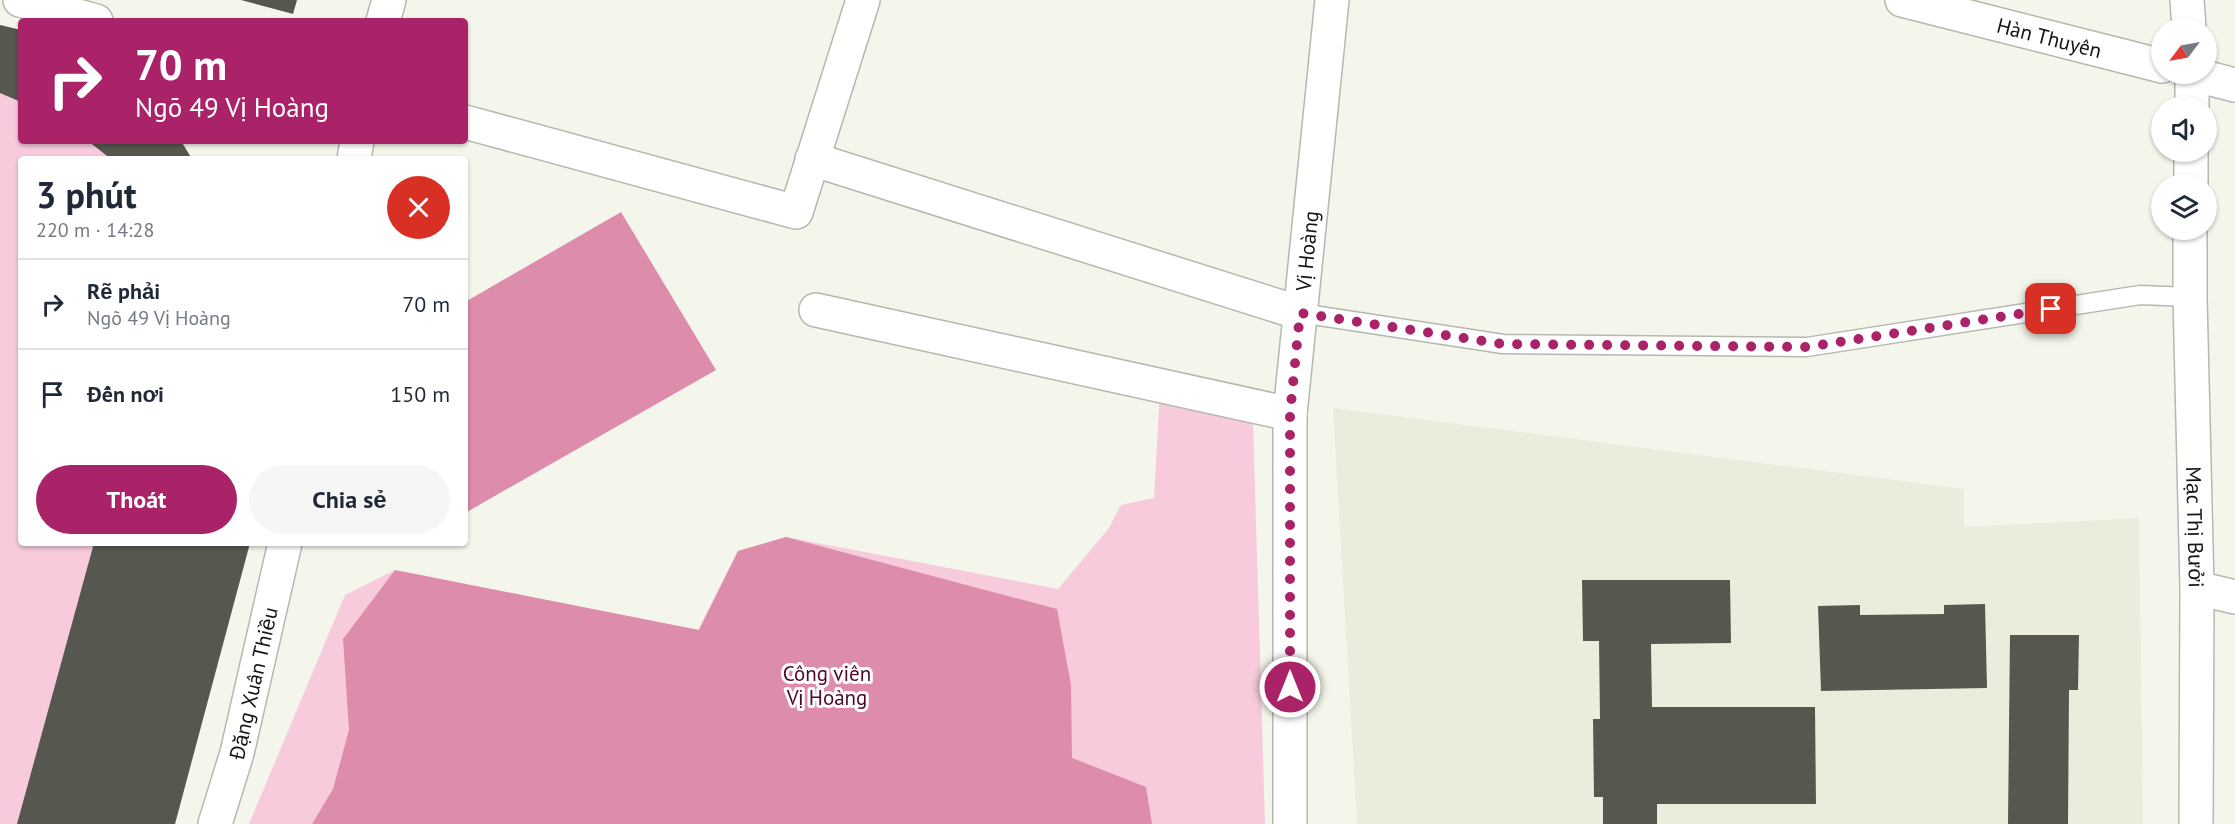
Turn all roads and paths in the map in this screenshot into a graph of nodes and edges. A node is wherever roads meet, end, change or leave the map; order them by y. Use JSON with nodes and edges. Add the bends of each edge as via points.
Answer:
{"nodes":[{"id":1,"x":20,"y":0,"type":"edge"},
{"id":2,"x":389,"y":0,"type":"edge"},
{"id":3,"x":863,"y":0,"type":"edge"},
{"id":4,"x":1332,"y":0,"type":"edge"},
{"id":5,"x":1902,"y":0,"type":"edge"},
{"id":6,"x":2187,"y":0,"type":"edge"},
{"id":7,"x":85,"y":18,"type":"edge"},
{"id":8,"x":384,"y":18,"type":"edge"},
{"id":9,"x":2188,"y":18,"type":"edge"},
{"id":10,"x":2151,"y":63,"type":"edge"},
{"id":11,"x":2217,"y":80,"type":"edge"},
{"id":12,"x":2235,"y":85,"type":"edge"},
{"id":13,"x":468,"y":123,"type":"edge"},
{"id":14,"x":812,"y":159,"type":"junction"},
{"id":15,"x":2190,"y":240,"type":"edge"},
{"id":16,"x":2190,"y":297,"type":"junction"},
{"id":17,"x":816,"y":310,"type":"dead end"},
{"id":18,"x":1300,"y":313,"type":"junction"},
{"id":19,"x":1290,"y":414,"type":"junction"},
{"id":20,"x":284,"y":546,"type":"edge"},
{"id":21,"x":2197,"y":588,"type":"junction"},
{"id":22,"x":2235,"y":597,"type":"edge"},
{"id":23,"x":215,"y":824,"type":"edge"},
{"id":24,"x":1290,"y":824,"type":"edge"},
{"id":25,"x":2196,"y":824,"type":"edge"}],
"edges":[{"from":1,"to":7,"type":"street"},
{"from":2,"to":8,"type":"street"},
{"from":3,"to":14,"type":"street"},
{"from":4,"to":18,"type":"street","name":"Vị Hoàng"},
{"from":5,"to":10,"type":"street","name":"Hàn Thuyên"},
{"from":6,"to":9,"type":"street"},
{"from":11,"to":12,"type":"street"},
{"from":13,"to":14,"type":"street","via":[[796,212]]},
{"from":14,"to":18,"type":"street"},
{"from":15,"to":16,"type":"street","name":"Mạc Thị Bưởi"},
{"from":16,"to":18,"type":"lane","via":[[2140,295],[1807,347],[1503,344]]},
{"from":16,"to":21,"type":"street","name":"Mạc Thị Bưởi"},
{"from":17,"to":19,"type":"street"},
{"from":18,"to":19,"type":"street","name":"Vị Hoàng"},
{"from":19,"to":24,"type":"street","name":"Vị Hoàng"},
{"from":20,"to":23,"type":"street","name":"Đặng Xuân Thiều","via":[[237,753]]},
{"from":21,"to":22,"type":"street"},
{"from":21,"to":25,"type":"street","name":"Mạc Thị Bưởi"}]}
